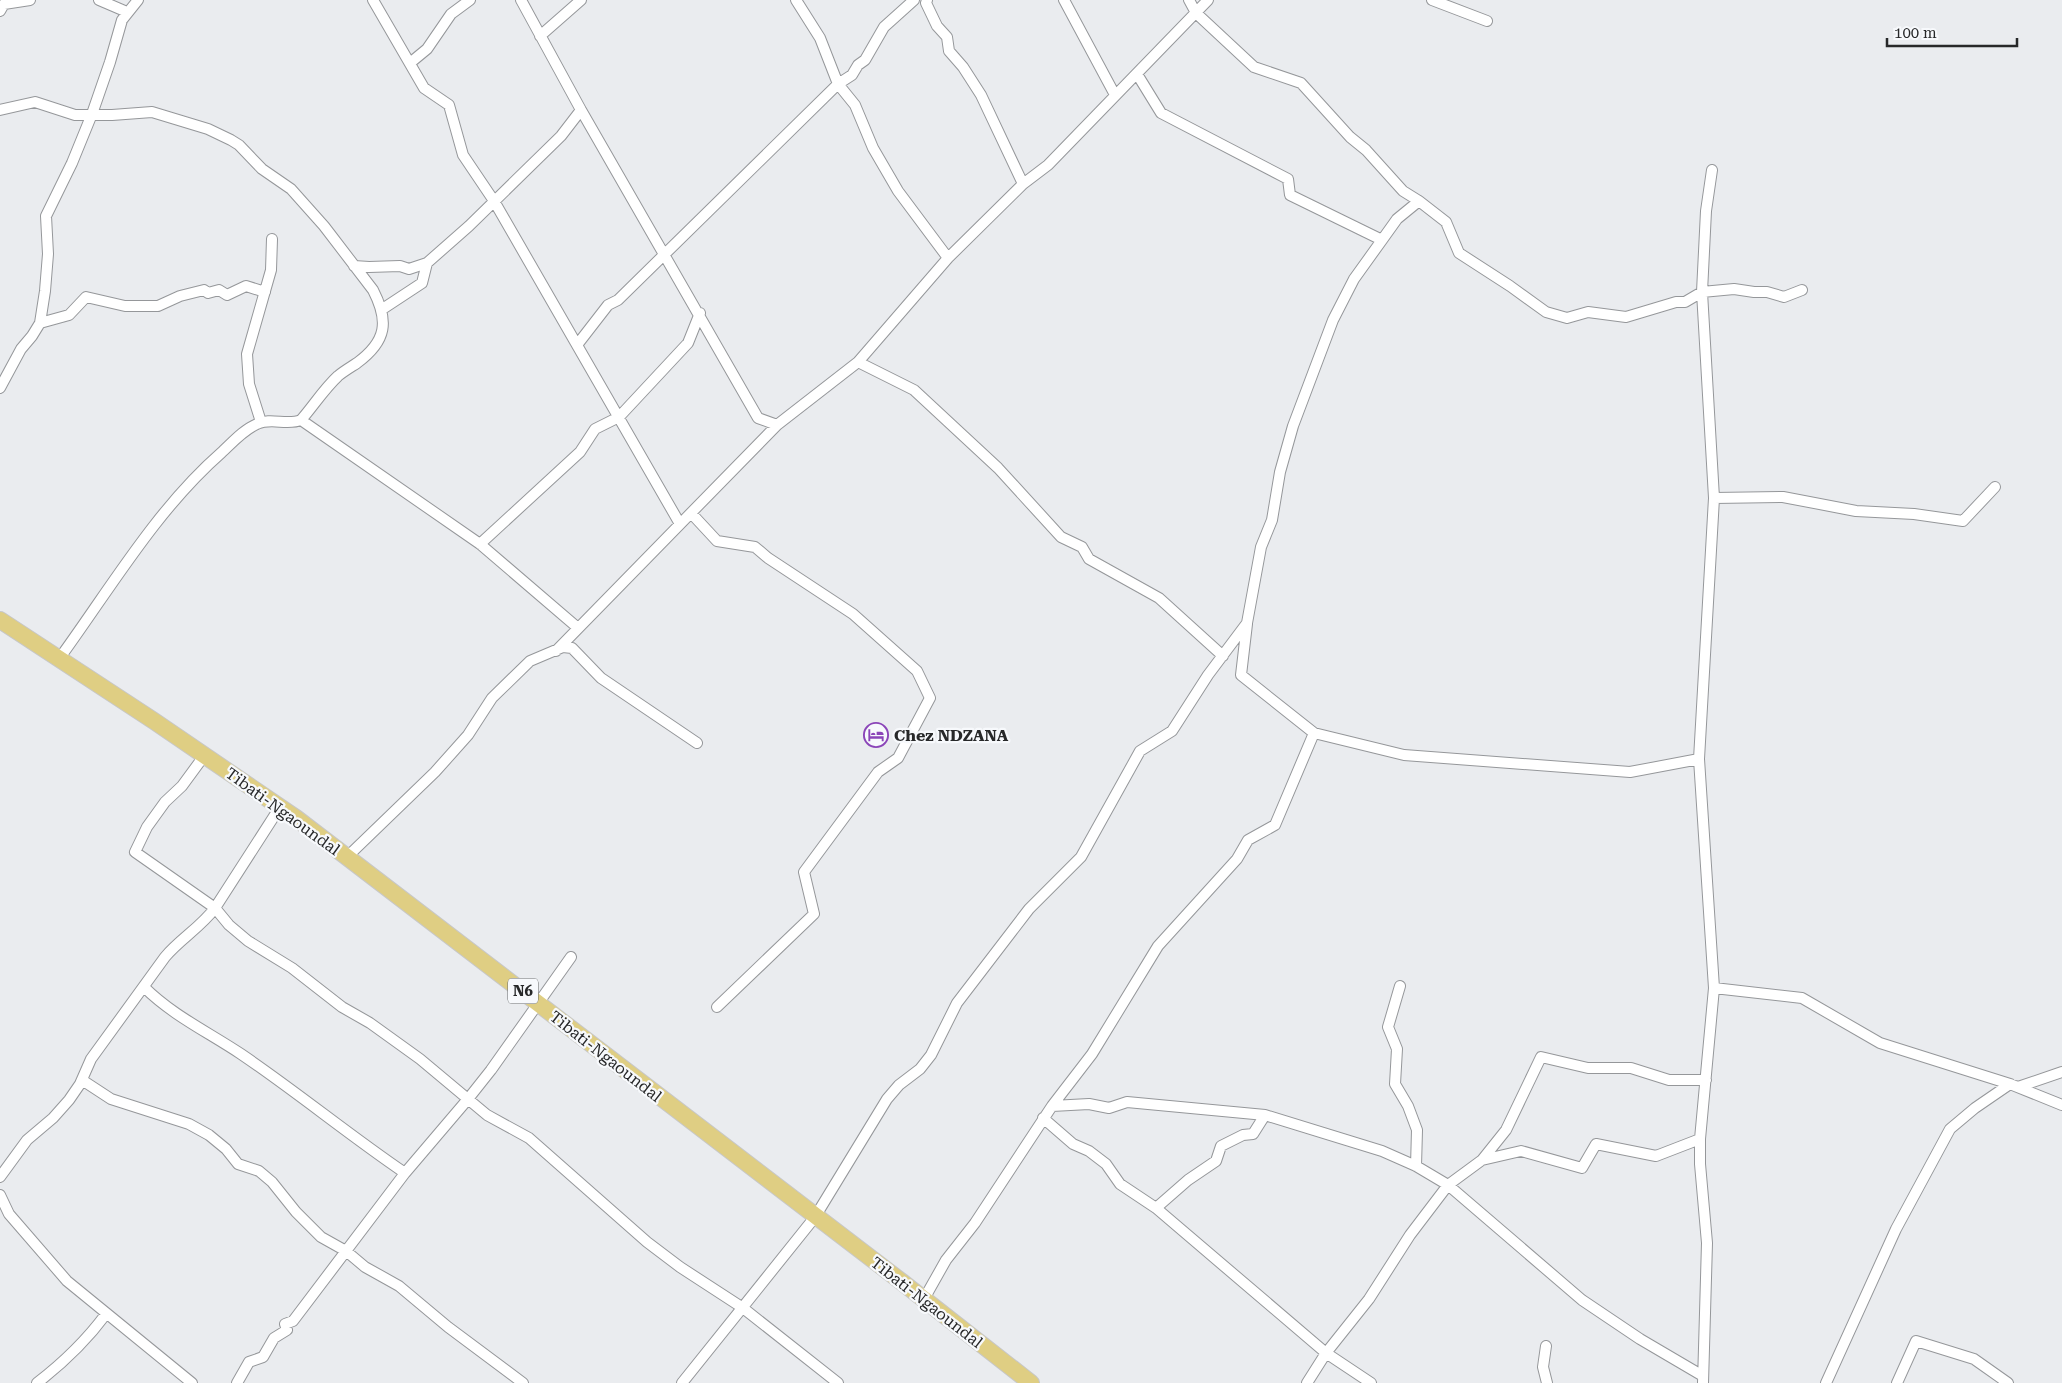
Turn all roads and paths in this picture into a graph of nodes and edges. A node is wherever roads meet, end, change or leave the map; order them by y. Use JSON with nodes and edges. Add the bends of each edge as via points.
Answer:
{"nodes":[{"id":1,"x":30,"y":0,"type":"edge"},
{"id":2,"x":99,"y":0,"type":"edge"},
{"id":3,"x":138,"y":0,"type":"edge"},
{"id":4,"x":373,"y":0,"type":"edge"},
{"id":5,"x":470,"y":0,"type":"edge"},
{"id":6,"x":521,"y":0,"type":"edge"},
{"id":7,"x":581,"y":0,"type":"edge"},
{"id":8,"x":796,"y":0,"type":"edge"},
{"id":9,"x":914,"y":0,"type":"edge"},
{"id":10,"x":927,"y":0,"type":"edge"},
{"id":11,"x":1064,"y":0,"type":"edge"},
{"id":12,"x":1189,"y":0,"type":"edge"},
{"id":13,"x":1208,"y":0,"type":"edge"},
{"id":14,"x":1432,"y":0,"type":"edge"},
{"id":15,"x":0,"y":11,"type":"edge"},
{"id":16,"x":127,"y":12,"type":"junction"},
{"id":17,"x":1196,"y":13,"type":"junction"},
{"id":18,"x":1487,"y":21,"type":"dead end"},
{"id":19,"x":540,"y":36,"type":"junction"},
{"id":20,"x":410,"y":63,"type":"junction"},
{"id":21,"x":1137,"y":74,"type":"junction"},
{"id":22,"x":838,"y":84,"type":"junction"},
{"id":23,"x":1115,"y":95,"type":"junction"},
{"id":24,"x":0,"y":110,"type":"edge"},
{"id":25,"x":581,"y":110,"type":"junction"},
{"id":26,"x":92,"y":114,"type":"junction"},
{"id":27,"x":1712,"y":170,"type":"dead end"},
{"id":28,"x":1023,"y":184,"type":"junction"},
{"id":29,"x":494,"y":201,"type":"junction"},
{"id":30,"x":1419,"y":201,"type":"junction"},
{"id":31,"x":272,"y":239,"type":"dead end"},
{"id":32,"x":1382,"y":240,"type":"junction"},
{"id":33,"x":665,"y":254,"type":"junction"},
{"id":34,"x":948,"y":258,"type":"junction"},
{"id":35,"x":427,"y":264,"type":"junction"},
{"id":36,"x":354,"y":266,"type":"junction"},
{"id":37,"x":1802,"y":290,"type":"dead end"},
{"id":38,"x":265,"y":292,"type":"junction"},
{"id":39,"x":1702,"y":292,"type":"junction"},
{"id":40,"x":381,"y":310,"type":"junction"},
{"id":41,"x":700,"y":314,"type":"junction"},
{"id":42,"x":40,"y":322,"type":"junction"},
{"id":43,"x":577,"y":345,"type":"junction"},
{"id":44,"x":858,"y":362,"type":"junction"},
{"id":45,"x":0,"y":388,"type":"edge"},
{"id":46,"x":619,"y":417,"type":"junction"},
{"id":47,"x":301,"y":420,"type":"junction"},
{"id":48,"x":261,"y":422,"type":"junction"},
{"id":49,"x":777,"y":425,"type":"junction"},
{"id":50,"x":1995,"y":487,"type":"dead end"},
{"id":51,"x":1714,"y":498,"type":"junction"},
{"id":52,"x":691,"y":513,"type":"junction"},
{"id":53,"x":680,"y":524,"type":"junction"},
{"id":54,"x":480,"y":544,"type":"junction"},
{"id":55,"x":0,"y":620,"type":"edge"},
{"id":56,"x":1247,"y":623,"type":"junction"},
{"id":57,"x":578,"y":628,"type":"junction"},
{"id":58,"x":556,"y":651,"type":"junction"},
{"id":59,"x":1223,"y":656,"type":"junction"},
{"id":60,"x":59,"y":659,"type":"junction"},
{"id":61,"x":1314,"y":732,"type":"junction"},
{"id":62,"x":697,"y":743,"type":"dead end"},
{"id":63,"x":204,"y":756,"type":"junction"},
{"id":64,"x":1699,"y":760,"type":"junction"},
{"id":65,"x":280,"y":807,"type":"junction"},
{"id":66,"x":347,"y":857,"type":"junction"},
{"id":67,"x":214,"y":908,"type":"junction"},
{"id":68,"x":571,"y":957,"type":"dead end"},
{"id":69,"x":1400,"y":986,"type":"dead end"},
{"id":70,"x":144,"y":987,"type":"junction"},
{"id":71,"x":1714,"y":988,"type":"junction"},
{"id":72,"x":538,"y":1004,"type":"junction"},
{"id":73,"x":717,"y":1007,"type":"dead end"},
{"id":74,"x":2062,"y":1072,"type":"edge"},
{"id":75,"x":82,"y":1080,"type":"junction"},
{"id":76,"x":1706,"y":1080,"type":"junction"},
{"id":77,"x":2014,"y":1086,"type":"junction"},
{"id":78,"x":468,"y":1100,"type":"junction"},
{"id":79,"x":2062,"y":1105,"type":"edge"},
{"id":80,"x":1052,"y":1106,"type":"junction"},
{"id":81,"x":1265,"y":1115,"type":"junction"},
{"id":82,"x":1043,"y":1118,"type":"junction"},
{"id":83,"x":1700,"y":1139,"type":"junction"},
{"id":84,"x":1482,"y":1160,"type":"junction"},
{"id":85,"x":1416,"y":1166,"type":"junction"},
{"id":86,"x":404,"y":1173,"type":"junction"},
{"id":87,"x":0,"y":1177,"type":"edge"},
{"id":88,"x":1448,"y":1185,"type":"junction"},
{"id":89,"x":0,"y":1195,"type":"edge"},
{"id":90,"x":1156,"y":1208,"type":"junction"},
{"id":91,"x":5,"y":1216,"type":"edge"},
{"id":92,"x":816,"y":1217,"type":"junction"},
{"id":93,"x":346,"y":1251,"type":"junction"},
{"id":94,"x":924,"y":1299,"type":"junction"},
{"id":95,"x":743,"y":1308,"type":"junction"},
{"id":96,"x":106,"y":1314,"type":"junction"},
{"id":97,"x":1546,"y":1346,"type":"dead end"},
{"id":98,"x":1326,"y":1353,"type":"junction"},
{"id":99,"x":1703,"y":1379,"type":"edge"},
{"id":100,"x":37,"y":1383,"type":"edge"},
{"id":101,"x":192,"y":1383,"type":"edge"},
{"id":102,"x":237,"y":1383,"type":"edge"},
{"id":103,"x":523,"y":1383,"type":"edge"},
{"id":104,"x":682,"y":1383,"type":"edge"},
{"id":105,"x":838,"y":1383,"type":"edge"},
{"id":106,"x":1031,"y":1383,"type":"edge"},
{"id":107,"x":1307,"y":1383,"type":"edge"},
{"id":108,"x":1371,"y":1383,"type":"edge"},
{"id":109,"x":1547,"y":1383,"type":"edge"},
{"id":110,"x":1826,"y":1383,"type":"edge"},
{"id":111,"x":1897,"y":1383,"type":"edge"},
{"id":112,"x":2008,"y":1383,"type":"edge"}],
"edges":[{"from":1,"to":15,"type":"street","via":[[4,4]]},
{"from":2,"to":16,"type":"street"},
{"from":3,"to":16,"type":"street"},
{"from":4,"to":20,"type":"street"},
{"from":5,"to":20,"type":"street","via":[[451,14],[427,49]]},
{"from":6,"to":19,"type":"street"},
{"from":7,"to":19,"type":"street"},
{"from":8,"to":22,"type":"street","via":[[820,38]]},
{"from":9,"to":22,"type":"street","via":[[884,27],[852,75]]},
{"from":10,"to":28,"type":"street","via":[[937,26],[947,37],[949,50],[981,95]]},
{"from":11,"to":23,"type":"street"},
{"from":12,"to":17,"type":"street"},
{"from":13,"to":17,"type":"street"},
{"from":14,"to":18,"type":"street"},
{"from":16,"to":26,"type":"street"},
{"from":17,"to":21,"type":"street"},
{"from":17,"to":30,"type":"street","via":[[1254,68],[1301,83],[1403,191]]},
{"from":19,"to":25,"type":"street"},
{"from":20,"to":29,"type":"street","via":[[424,88],[449,105],[463,155]]},
{"from":21,"to":23,"type":"street"},
{"from":21,"to":32,"type":"street","via":[[1161,113],[1288,179],[1290,195]]},
{"from":22,"to":33,"type":"street"},
{"from":22,"to":34,"type":"street","via":[[854,105],[898,192]]},
{"from":23,"to":28,"type":"street","via":[[1048,165]]},
{"from":24,"to":26,"type":"street","via":[[35,102],[67,113]]},
{"from":25,"to":29,"type":"street","via":[[560,136]]},
{"from":25,"to":33,"type":"street"},
{"from":26,"to":36,"type":"street","via":[[152,112],[208,129],[231,140],[262,169],[291,189]]},
{"from":26,"to":42,"type":"street","via":[[46,216],[48,262]]},
{"from":27,"to":39,"type":"street","via":[[1706,211]]},
{"from":28,"to":34,"type":"street"},
{"from":29,"to":35,"type":"street"},
{"from":29,"to":43,"type":"street"},
{"from":30,"to":32,"type":"street","via":[[1397,219]]},
{"from":30,"to":39,"type":"street","via":[[1446,222],[1459,253],[1546,312],[1567,318],[1588,312],[1626,317],[1685,302]]},
{"from":31,"to":38,"type":"street","via":[[271,270]]},
{"from":32,"to":56,"type":"street","via":[[1354,279],[1333,320],[1293,426],[1280,472],[1272,520],[1261,547]]},
{"from":33,"to":41,"type":"street"},
{"from":33,"to":43,"type":"street","via":[[618,300],[608,305]]},
{"from":34,"to":44,"type":"street"},
{"from":35,"to":36,"type":"street","via":[[409,269],[400,266]]},
{"from":35,"to":40,"type":"street","via":[[422,283]]},
{"from":36,"to":40,"type":"street","via":[[372,290]]},
{"from":37,"to":39,"type":"street","via":[[1784,297],[1734,288]]},
{"from":38,"to":42,"type":"street","via":[[246,286],[227,295],[219,290],[208,293],[204,290],[158,306],[125,306],[86,297],[69,315]]},
{"from":38,"to":48,"type":"street","via":[[247,354],[249,384]]},
{"from":39,"to":51,"type":"street"},
{"from":40,"to":47,"type":"street","via":[[384,323],[381,338],[359,362],[328,386]]},
{"from":41,"to":46,"type":"street","via":[[688,343]]},
{"from":41,"to":49,"type":"street","via":[[758,418]]},
{"from":42,"to":45,"type":"street"},
{"from":43,"to":46,"type":"street"},
{"from":44,"to":49,"type":"street"},
{"from":44,"to":59,"type":"street","via":[[914,390],[1003,473],[1061,537],[1082,547],[1090,559],[1160,598]]},
{"from":46,"to":53,"type":"street"},
{"from":46,"to":54,"type":"street","via":[[594,428],[580,452]]},
{"from":47,"to":48,"type":"street"},
{"from":47,"to":54,"type":"street"},
{"from":48,"to":60,"type":"street","via":[[246,431],[176,498]]},
{"from":49,"to":52,"type":"street"},
{"from":50,"to":51,"type":"street","via":[[1963,521],[1914,514],[1856,512],[1783,497]]},
{"from":51,"to":64,"type":"street"},
{"from":52,"to":53,"type":"street"},
{"from":52,"to":73,"type":"street","via":[[717,541],[755,547],[853,614],[917,671],[930,698],[898,758],[878,772],[804,872],[814,914]]},
{"from":53,"to":57,"type":"street"},
{"from":54,"to":57,"type":"street"},
{"from":55,"to":60,"type":"highway","name":"Tibati-Ngaoundal","number":"N6"},
{"from":56,"to":59,"type":"street"},
{"from":56,"to":61,"type":"street","via":[[1241,675]]},
{"from":57,"to":58,"type":"street"},
{"from":58,"to":62,"type":"street","via":[[562,647],[572,648],[601,678]]},
{"from":58,"to":66,"type":"street","via":[[530,661],[492,698],[468,735],[435,772]]},
{"from":59,"to":92,"type":"street","via":[[1172,731],[1140,751],[1081,857],[1029,909],[957,1003],[931,1055],[890,1095]]},
{"from":60,"to":63,"type":"highway","name":"Tibati-Ngaoundal","number":"N6"},
{"from":61,"to":64,"type":"street","via":[[1404,755],[1630,772]]},
{"from":61,"to":80,"type":"street","via":[[1275,825],[1248,840],[1237,858],[1158,946],[1092,1054]]},
{"from":63,"to":65,"type":"highway","name":"Tibati-Ngaoundal","number":"N6"},
{"from":63,"to":67,"type":"street","via":[[147,827],[135,852]]},
{"from":64,"to":71,"type":"street"},
{"from":65,"to":66,"type":"highway","name":"Tibati-Ngaoundal","number":"N6"},
{"from":65,"to":67,"type":"street"},
{"from":66,"to":72,"type":"highway","name":"Tibati-Ngaoundal","number":"N6"},
{"from":67,"to":70,"type":"street","via":[[174,947]]},
{"from":67,"to":78,"type":"street","via":[[248,941],[292,968],[342,1007],[420,1059]]},
{"from":68,"to":72,"type":"street"},
{"from":69,"to":85,"type":"street","via":[[1388,1027],[1397,1049],[1395,1084],[1417,1130]]},
{"from":70,"to":75,"type":"street","via":[[90,1059]]},
{"from":70,"to":86,"type":"street","via":[[158,1000],[297,1092]]},
{"from":71,"to":76,"type":"street"},
{"from":71,"to":77,"type":"street","via":[[1802,998],[1880,1044]]},
{"from":72,"to":78,"type":"street"},
{"from":72,"to":92,"type":"highway","name":"Tibati-Ngaoundal","number":"N6"},
{"from":74,"to":77,"type":"street"},
{"from":75,"to":87,"type":"street","via":[[53,1118],[27,1140]]},
{"from":75,"to":93,"type":"street","via":[[111,1099],[189,1124],[209,1135],[238,1164],[259,1171],[272,1182],[321,1237]]},
{"from":76,"to":83,"type":"street"},
{"from":76,"to":84,"type":"street","via":[[1669,1080],[1631,1068],[1588,1068],[1541,1057],[1506,1130]]},
{"from":77,"to":79,"type":"street"},
{"from":77,"to":110,"type":"street","via":[[1976,1108],[1950,1129],[1896,1229]]},
{"from":78,"to":86,"type":"street"},
{"from":78,"to":95,"type":"street","via":[[494,1120],[534,1142],[618,1219],[661,1253]]},
{"from":80,"to":81,"type":"street","via":[[1089,1104],[1109,1108],[1127,1102]]},
{"from":80,"to":82,"type":"street"},
{"from":81,"to":85,"type":"street","via":[[1382,1151]]},
{"from":81,"to":90,"type":"street","via":[[1253,1134],[1243,1135],[1221,1146],[1216,1161]]},
{"from":82,"to":90,"type":"street","via":[[1073,1144],[1106,1164],[1120,1184]]},
{"from":82,"to":94,"type":"street","via":[[975,1223],[946,1260]]},
{"from":83,"to":84,"type":"street","via":[[1656,1156],[1596,1144],[1582,1168],[1521,1151]]},
{"from":83,"to":99,"type":"street","via":[[1707,1243]]},
{"from":84,"to":88,"type":"street"},
{"from":85,"to":88,"type":"street"},
{"from":86,"to":93,"type":"street"},
{"from":88,"to":98,"type":"street","via":[[1410,1235],[1369,1299]]},
{"from":88,"to":99,"type":"street","via":[[1582,1300]]},
{"from":89,"to":91,"type":"street"},
{"from":90,"to":98,"type":"street"},
{"from":91,"to":96,"type":"street","via":[[67,1281]]},
{"from":92,"to":94,"type":"highway","name":"Tibati-Ngaoundal","number":"N6"},
{"from":92,"to":95,"type":"street"},
{"from":93,"to":102,"type":"street","via":[[293,1320],[285,1324],[287,1330],[274,1338],[264,1357],[249,1362]]},
{"from":93,"to":103,"type":"street","via":[[365,1267],[409,1293],[448,1327]]},
{"from":94,"to":106,"type":"highway","name":"Tibati-Ngaoundal","number":"N6"},
{"from":95,"to":104,"type":"street"},
{"from":95,"to":105,"type":"street"},
{"from":96,"to":100,"type":"street","via":[[75,1350]]},
{"from":96,"to":101,"type":"street"},
{"from":97,"to":109,"type":"street","via":[[1543,1367]]},
{"from":98,"to":107,"type":"street"},
{"from":98,"to":108,"type":"street"},
{"from":111,"to":112,"type":"street","via":[[1916,1341],[1974,1359]]}]}
